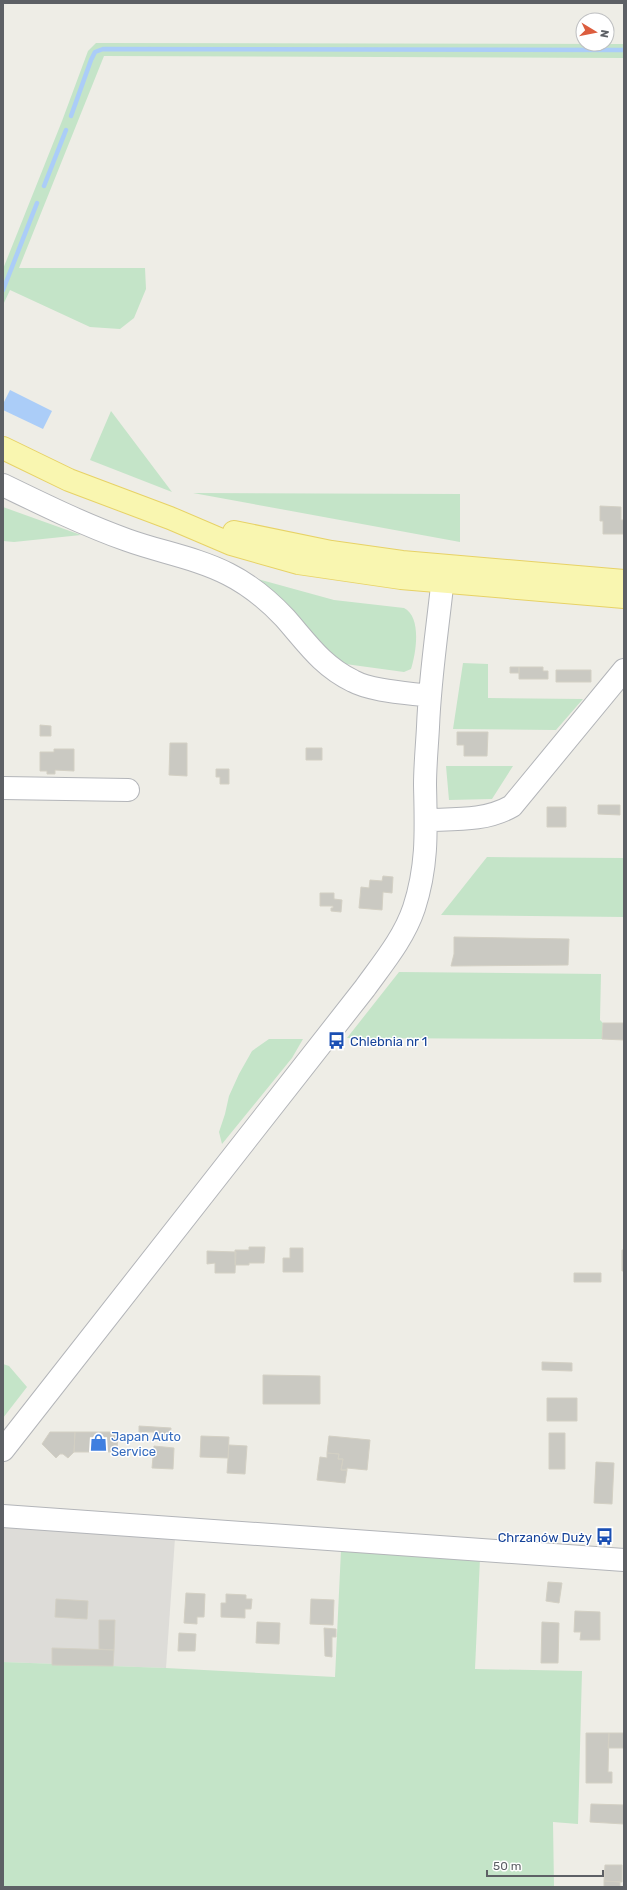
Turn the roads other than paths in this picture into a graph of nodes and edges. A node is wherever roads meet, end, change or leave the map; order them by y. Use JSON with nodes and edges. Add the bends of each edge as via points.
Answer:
{"nodes":[{"id":1,"x":3,"y":448,"type":"edge"},
{"id":2,"x":3,"y":485,"type":"edge"},
{"id":3,"x":443,"y":575,"type":"junction"},
{"id":4,"x":624,"y":581,"type":"edge"},
{"id":5,"x":624,"y":597,"type":"edge"},
{"id":6,"x":624,"y":670,"type":"edge"},
{"id":7,"x":430,"y":696,"type":"junction"},
{"id":8,"x":3,"y":788,"type":"edge"},
{"id":9,"x":128,"y":790,"type":"dead end"},
{"id":10,"x":427,"y":820,"type":"junction"},
{"id":11,"x":3,"y":1450,"type":"edge"},
{"id":12,"x":3,"y":1516,"type":"edge"},
{"id":13,"x":624,"y":1560,"type":"edge"}],
"edges":[{"from":1,"to":3,"type":"main road","via":[[69,480],[170,518]]},
{"from":2,"to":7,"type":"street","via":[[56,512],[128,540],[227,573],[256,590],[285,618],[326,665],[354,682]]},
{"from":3,"to":4,"type":"main road"},
{"from":3,"to":5,"type":"main road"},
{"from":3,"to":7,"type":"street"},
{"from":6,"to":10,"type":"street","via":[[512,806],[500,813],[475,819]]},
{"from":7,"to":10,"type":"street","via":[[425,783]]},
{"from":8,"to":9,"type":"street"},
{"from":10,"to":11,"type":"street","via":[[425,864],[420,885],[411,916],[391,953]]},
{"from":12,"to":13,"type":"street"}]}
